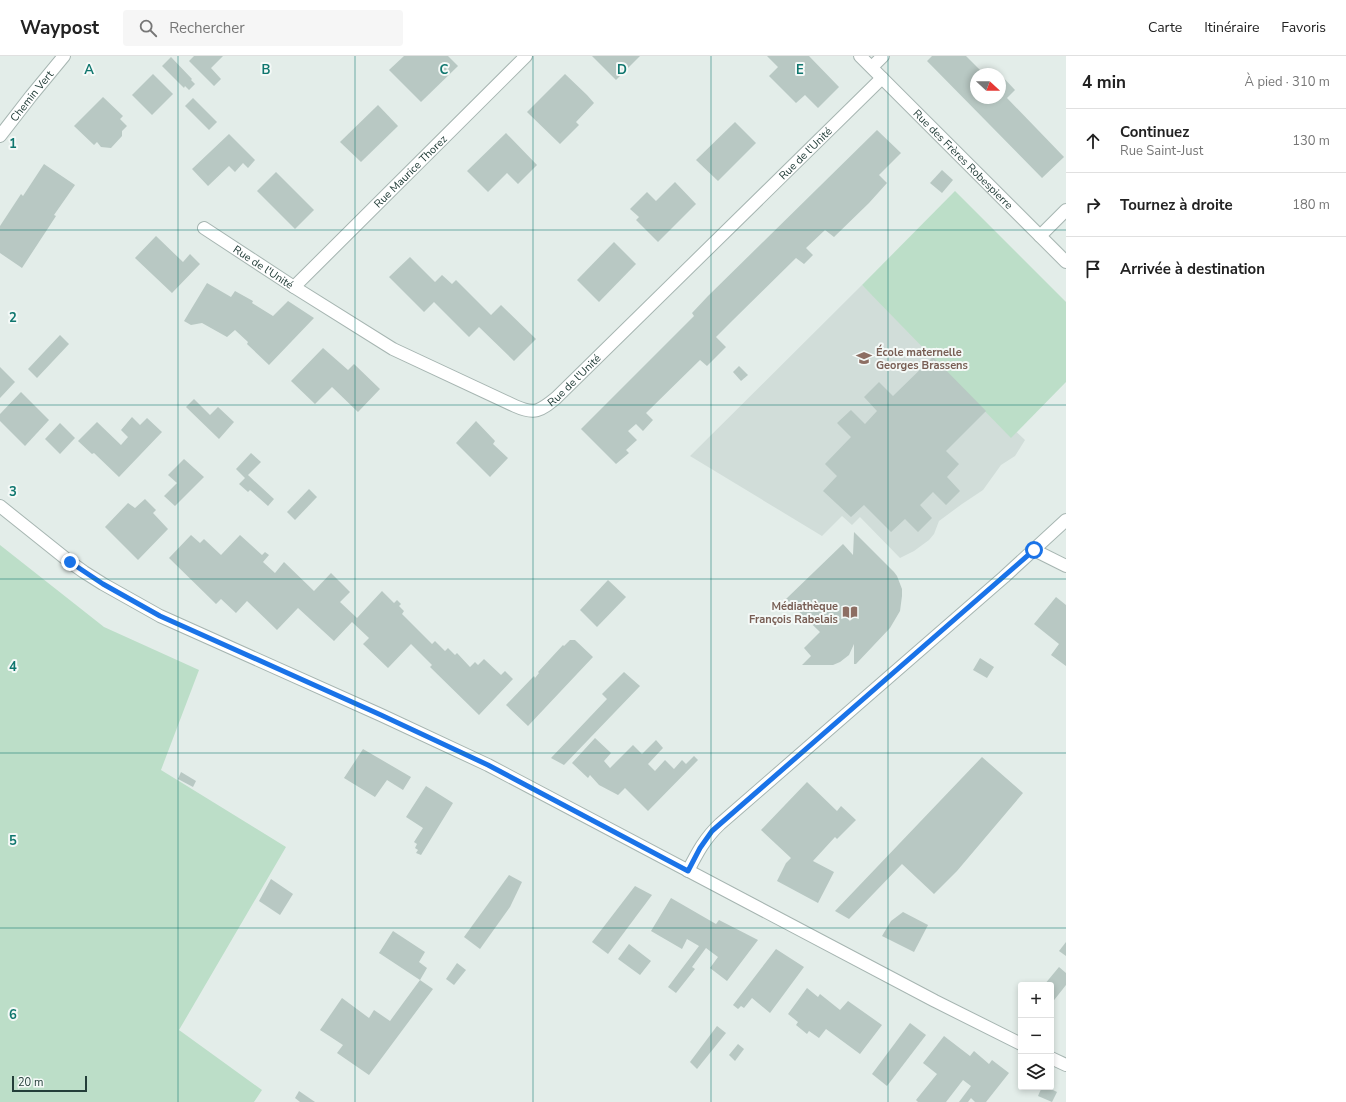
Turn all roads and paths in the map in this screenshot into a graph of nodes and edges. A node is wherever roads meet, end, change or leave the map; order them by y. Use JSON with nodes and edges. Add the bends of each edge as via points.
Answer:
{"nodes":[{"id":1,"x":64,"y":56,"type":"edge"},
{"id":2,"x":526,"y":56,"type":"edge"},
{"id":3,"x":860,"y":56,"type":"edge"},
{"id":4,"x":883,"y":56,"type":"edge"},
{"id":5,"x":872,"y":67,"type":"junction"},
{"id":6,"x":882,"y":78,"type":"junction"},
{"id":7,"x":0,"y":136,"type":"edge"},
{"id":8,"x":1066,"y":210,"type":"edge"},
{"id":9,"x":204,"y":228,"type":"dead end"},
{"id":10,"x":1040,"y":236,"type":"junction"},
{"id":11,"x":1066,"y":262,"type":"edge"},
{"id":12,"x":294,"y":287,"type":"junction"},
{"id":13,"x":0,"y":506,"type":"edge"},
{"id":14,"x":1066,"y":520,"type":"edge"},
{"id":15,"x":1034,"y":550,"type":"junction"},
{"id":16,"x":1066,"y":566,"type":"edge"},
{"id":17,"x":688,"y":871,"type":"junction"},
{"id":18,"x":1018,"y":1042,"type":"edge"},
{"id":19,"x":1054,"y":1059,"type":"edge"},
{"id":20,"x":1066,"y":1065,"type":"edge"}],
"edges":[{"from":1,"to":7,"type":"street","name":"Chemin Vert"},
{"from":2,"to":12,"type":"street","name":"Rue Maurice Thorez"},
{"from":3,"to":5,"type":"street","name":"Rue des Frères Robespierre"},
{"from":4,"to":5,"type":"street"},
{"from":5,"to":6,"type":"street","name":"Rue des Frères Robespierre"},
{"from":6,"to":10,"type":"street","name":"Rue des Frères Robespierre"},
{"from":6,"to":12,"type":"street","name":"Rue de l'Unité","via":[[556,398],[533,412],[404,355]]},
{"from":8,"to":10,"type":"street"},
{"from":9,"to":12,"type":"street","name":"Rue de l'Unité"},
{"from":10,"to":11,"type":"street","name":"Rue des Frères Robespierre"},
{"from":13,"to":17,"type":"street","via":[[75,566],[160,616],[469,756]]},
{"from":14,"to":15,"type":"street"},
{"from":15,"to":16,"type":"street"},
{"from":15,"to":17,"type":"street","via":[[712,831]]},
{"from":17,"to":18,"type":"street"},
{"from":19,"to":20,"type":"street"}]}
